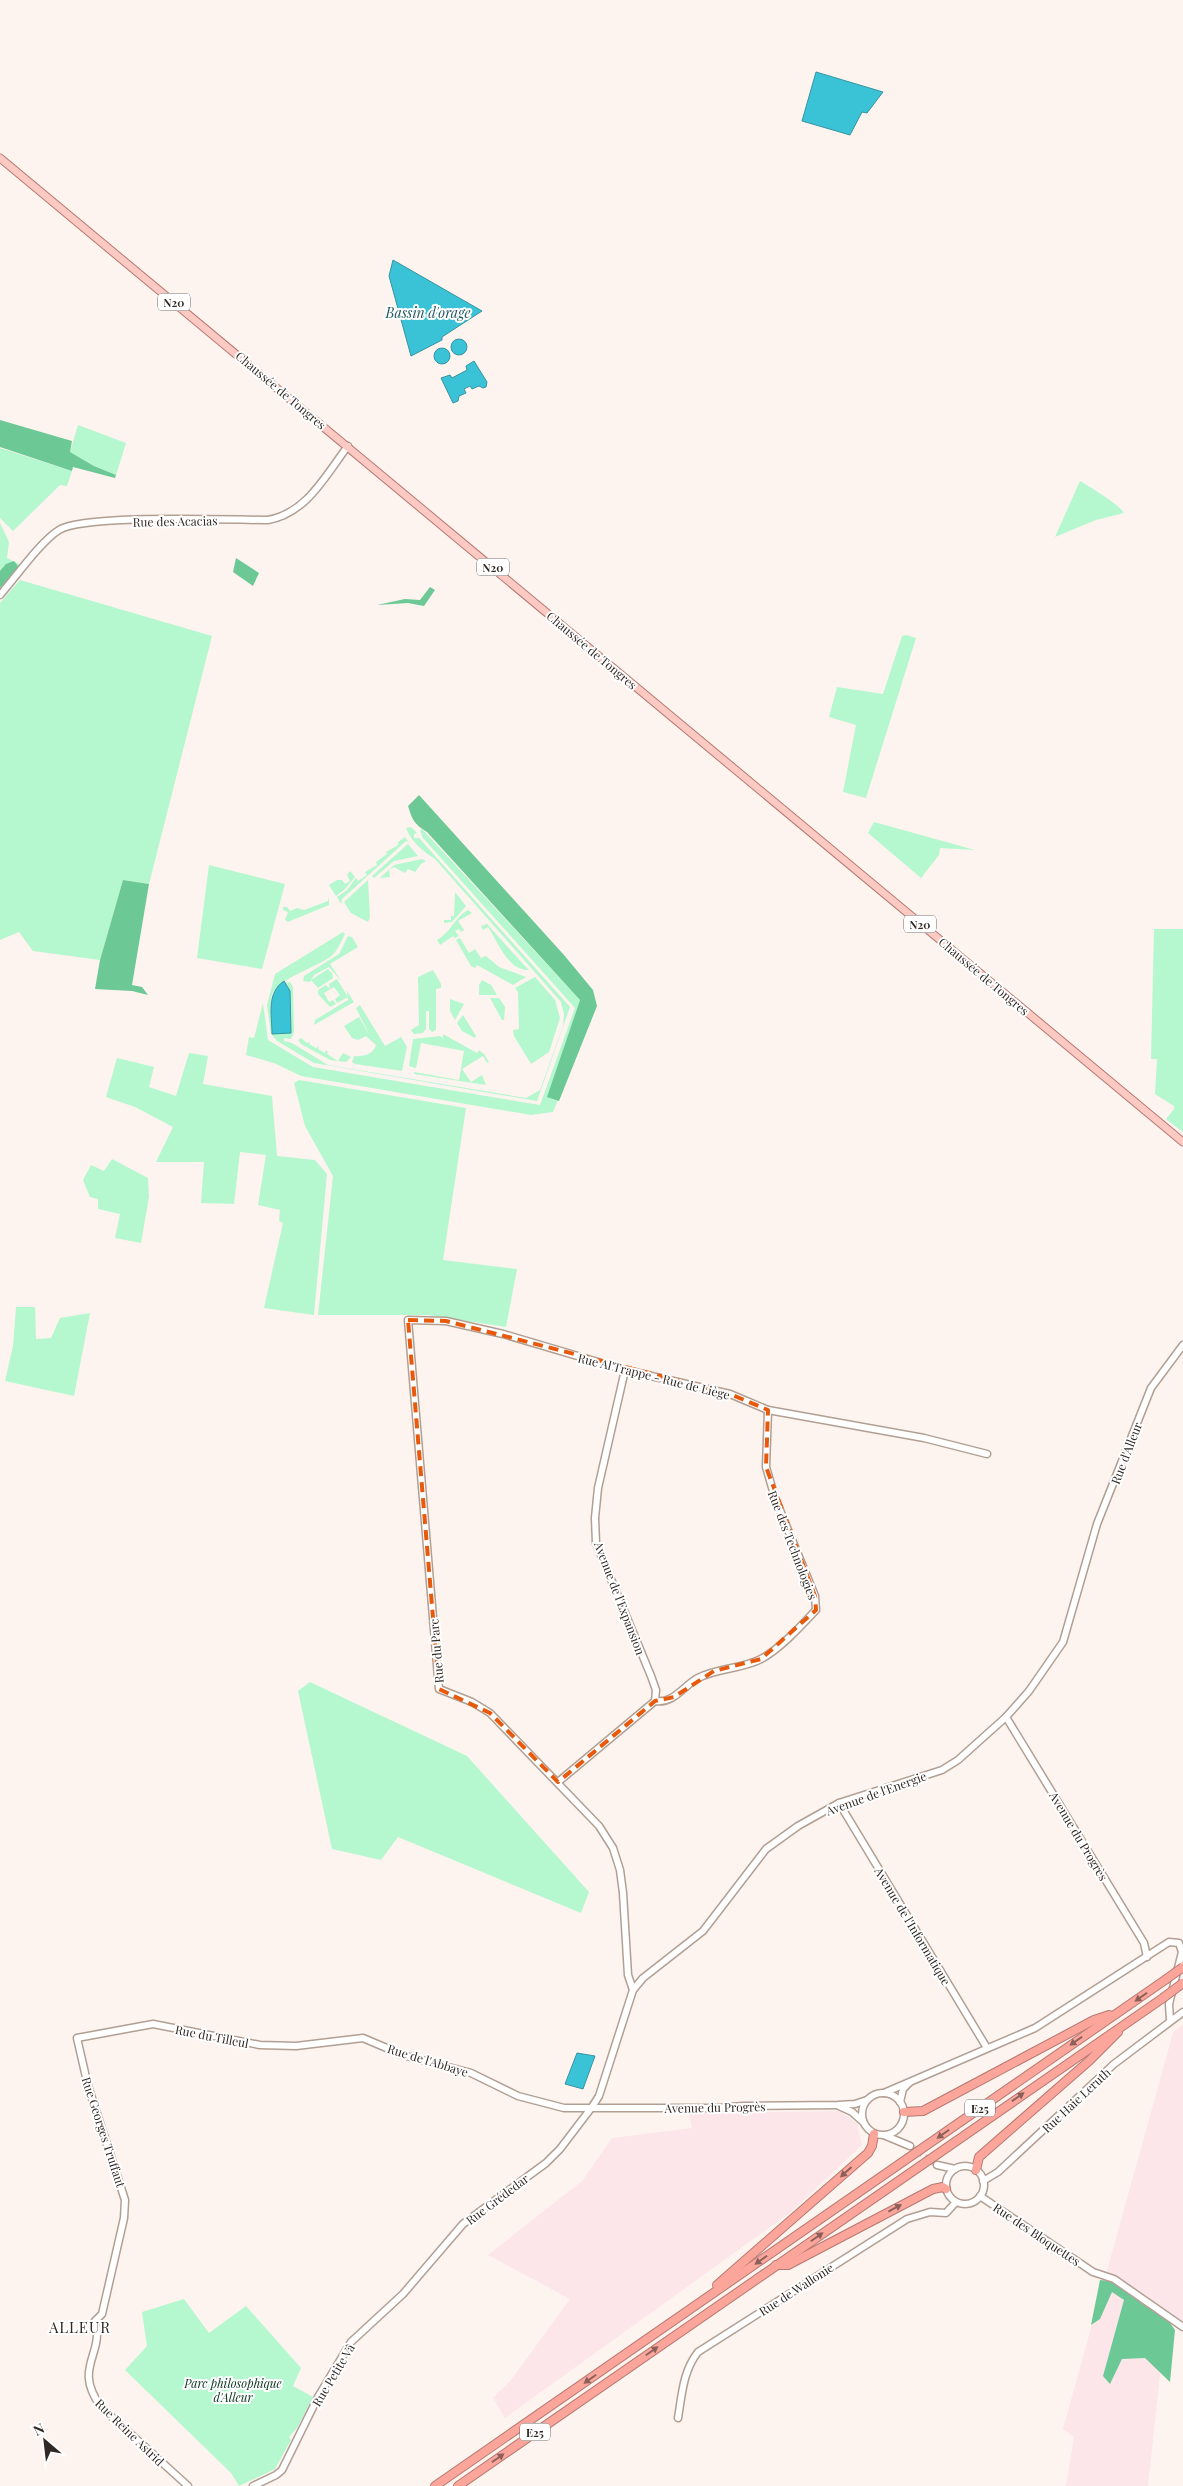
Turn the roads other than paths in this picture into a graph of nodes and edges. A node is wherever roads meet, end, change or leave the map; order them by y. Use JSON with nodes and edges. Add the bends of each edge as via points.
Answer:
{"nodes":[{"id":1,"x":0,"y":158,"type":"edge"},
{"id":2,"x":348,"y":446,"type":"junction"},
{"id":3,"x":0,"y":595,"type":"edge"},
{"id":4,"x":1183,"y":1142,"type":"edge"},
{"id":5,"x":408,"y":1320,"type":"joint"},
{"id":6,"x":1183,"y":1345,"type":"edge"},
{"id":7,"x":625,"y":1370,"type":"junction"},
{"id":8,"x":768,"y":1410,"type":"junction"},
{"id":9,"x":987,"y":1454,"type":"dead end"},
{"id":10,"x":1084,"y":1568,"type":"joint"},
{"id":11,"x":655,"y":1701,"type":"junction"},
{"id":12,"x":1006,"y":1717,"type":"junction"},
{"id":13,"x":558,"y":1782,"type":"junction"},
{"id":14,"x":839,"y":1804,"type":"junction"},
{"id":15,"x":1147,"y":1957,"type":"junction"},
{"id":16,"x":1183,"y":1967,"type":"edge"},
{"id":17,"x":1183,"y":1983,"type":"edge"},
{"id":18,"x":633,"y":1990,"type":"junction"},
{"id":19,"x":1183,"y":2012,"type":"edge"},
{"id":20,"x":1116,"y":2014,"type":"junction"},
{"id":21,"x":1170,"y":2020,"type":"junction"},
{"id":22,"x":1123,"y":2025,"type":"junction"},
{"id":23,"x":77,"y":2038,"type":"joint"},
{"id":24,"x":348,"y":2040,"type":"joint"},
{"id":25,"x":987,"y":2048,"type":"junction"},
{"id":26,"x":911,"y":2080,"type":"junction"},
{"id":27,"x":884,"y":2093,"type":"junction"},
{"id":28,"x":867,"y":2100,"type":"junction"},
{"id":29,"x":900,"y":2102,"type":"junction"},
{"id":30,"x":838,"y":2105,"type":"junction"},
{"id":31,"x":592,"y":2107,"type":"junction"},
{"id":32,"x":904,"y":2112,"type":"junction"},
{"id":33,"x":862,"y":2121,"type":"junction"},
{"id":34,"x":899,"y":2128,"type":"junction"},
{"id":35,"x":874,"y":2134,"type":"junction"},
{"id":36,"x":886,"y":2136,"type":"junction"},
{"id":37,"x":954,"y":2169,"type":"junction"},
{"id":38,"x":976,"y":2170,"type":"junction"},
{"id":39,"x":946,"y":2179,"type":"junction"},
{"id":40,"x":983,"y":2181,"type":"junction"},
{"id":41,"x":946,"y":2189,"type":"junction"},
{"id":42,"x":980,"y":2196,"type":"junction"},
{"id":43,"x":956,"y":2202,"type":"junction"},
{"id":44,"x":776,"y":2265,"type":"junction"},
{"id":45,"x":403,"y":2294,"type":"joint"},
{"id":46,"x":102,"y":2314,"type":"joint"},
{"id":47,"x":1183,"y":2326,"type":"edge"},
{"id":48,"x":630,"y":2351,"type":"junction"},
{"id":49,"x":678,"y":2418,"type":"dead end"},
{"id":50,"x":188,"y":2486,"type":"edge"},
{"id":51,"x":253,"y":2486,"type":"edge"},
{"id":52,"x":435,"y":2486,"type":"edge"},
{"id":53,"x":458,"y":2486,"type":"edge"}],
"edges":[{"from":1,"to":2,"type":"main road","name":"Chaussée de Tongres","number":"N20"},
{"from":2,"to":3,"type":"street","name":"Rue des Acacias","via":[[302,505],[282,518],[68,525],[48,538]]},
{"from":2,"to":4,"type":"main road","name":"Chaussée de Tongres","number":"N20"},
{"from":5,"to":7,"type":"street","name":"Rue Al'Trappe - Rue de Liège","via":[[446,1321],[503,1334]]},
{"from":5,"to":13,"type":"street","name":"Rue du Parc","via":[[439,1689],[490,1713]]},
{"from":6,"to":10,"type":"street","name":"Rue d'Alleur","via":[[1151,1388],[1097,1524]]},
{"from":7,"to":8,"type":"street","name":"Rue Al'Trappe - Rue de Liège","via":[[730,1394]]},
{"from":7,"to":11,"type":"street","name":"Avenue de l'Expansion","via":[[598,1488],[596,1543],[656,1690]]},
{"from":8,"to":9,"type":"street","name":"Rue Al'Trappe - Rue de Liège","via":[[924,1438]]},
{"from":8,"to":11,"type":"street","name":"Rue des Technologies","via":[[766,1467],[775,1498],[815,1596],[816,1610],[761,1659],[714,1671],[696,1679],[674,1697],[663,1702]]},
{"from":10,"to":12,"type":"street","name":"Avenue de l'Energie","via":[[1063,1642],[1029,1691]]},
{"from":11,"to":13,"type":"street"},
{"from":12,"to":14,"type":"street","name":"Avenue de l'Energie","via":[[958,1760],[942,1770]]},
{"from":12,"to":15,"type":"street","name":"Avenue du Progrès","via":[[1144,1943]]},
{"from":13,"to":18,"type":"street","name":"Rue du Parc","via":[[599,1826],[613,1848],[624,1893],[628,1975]]},
{"from":14,"to":18,"type":"street","name":"Avenue de l'Energie","via":[[766,1848],[703,1931],[643,1978]]},
{"from":14,"to":25,"type":"street","name":"Avenue de l'Informatique"},
{"from":15,"to":21,"type":"street","via":[[1169,1942],[1179,1943],[1182,1952],[1169,2004]]},
{"from":15,"to":25,"type":"street","via":[[1035,2028]]},
{"from":16,"to":20,"type":"highway","number":"E25","one_way":true,"bridge":true},
{"from":17,"to":22,"type":"highway","number":"E25","bridge":true},
{"from":18,"to":31,"type":"street","name":"Avenue de l'Energie"},
{"from":19,"to":21,"type":"street","name":"Rue Haie Leruth"},
{"from":20,"to":32,"type":"highway","via":[[1094,2020],[923,2111]]},
{"from":20,"to":48,"type":"highway","number":"E25","one_way":true},
{"from":21,"to":40,"type":"street","name":"Rue Haie Leruth","via":[[1114,2064],[998,2172]]},
{"from":22,"to":38,"type":"highway","via":[[1107,2044],[979,2156]]},
{"from":44,"to":22,"type":"highway","number":"E25","one_way":true},
{"from":23,"to":24,"type":"street","name":"Rue du Tilleul","via":[[153,2024],[260,2045],[296,2046]]},
{"from":23,"to":46,"type":"street","name":"Rue Georges Truffaut","via":[[88,2086],[125,2200],[124,2218]]},
{"from":24,"to":31,"type":"street","name":"Rue de l'Abbaye","via":[[363,2038],[404,2055],[471,2072],[510,2093],[539,2102],[564,2108]]},
{"from":25,"to":26,"type":"street"},
{"from":26,"to":27,"type":"street"},
{"from":26,"to":29,"type":"street","via":[[903,2089]]},
{"from":27,"to":28,"type":"street"},
{"from":27,"to":29,"type":"street"},
{"from":28,"to":30,"type":"street","name":"Avenue du Progrès"},
{"from":28,"to":33,"type":"street","via":[[863,2106]]},
{"from":29,"to":32,"type":"street"},
{"from":30,"to":31,"type":"street","name":"Avenue du Progrès"},
{"from":30,"to":33,"type":"street"},
{"from":31,"to":45,"type":"street","name":"Rue Grédedar","via":[[546,2163],[463,2224]]},
{"from":32,"to":34,"type":"street"},
{"from":33,"to":35,"type":"street"},
{"from":34,"to":36,"type":"street"},
{"from":34,"to":36,"type":"street","via":[[910,2146]]},
{"from":35,"to":36,"type":"street"},
{"from":35,"to":48,"type":"highway","one_way":true,"via":[[868,2153],[723,2280],[638,2341]]},
{"from":37,"to":38,"type":"street","via":[[965,2166]]},
{"from":37,"to":39,"type":"street"},
{"from":37,"to":39,"type":"street","via":[[937,2165]]},
{"from":38,"to":40,"type":"street"},
{"from":39,"to":41,"type":"street"},
{"from":40,"to":42,"type":"street"},
{"from":41,"to":43,"type":"street"},
{"from":44,"to":41,"type":"highway","one_way":true,"via":[[788,2264],[933,2189]]},
{"from":42,"to":43,"type":"street","via":[[972,2202]]},
{"from":42,"to":47,"type":"street","name":"Rue des Bloquettes","via":[[1092,2272],[1114,2279]]},
{"from":43,"to":49,"type":"street","name":"Rue de Wallonie","via":[[946,2213],[930,2212],[907,2219],[698,2352],[686,2374]]},
{"from":53,"to":44,"type":"highway","number":"E25","one_way":true},
{"from":45,"to":51,"type":"street","name":"Rue Petite Vâ","via":[[357,2336],[344,2353],[282,2470]]},
{"from":46,"to":50,"type":"street","name":"Rue Reine Astrid","via":[[95,2321],[98,2332],[88,2382],[93,2396]]},
{"from":48,"to":52,"type":"highway","number":"E25","one_way":true}]}
